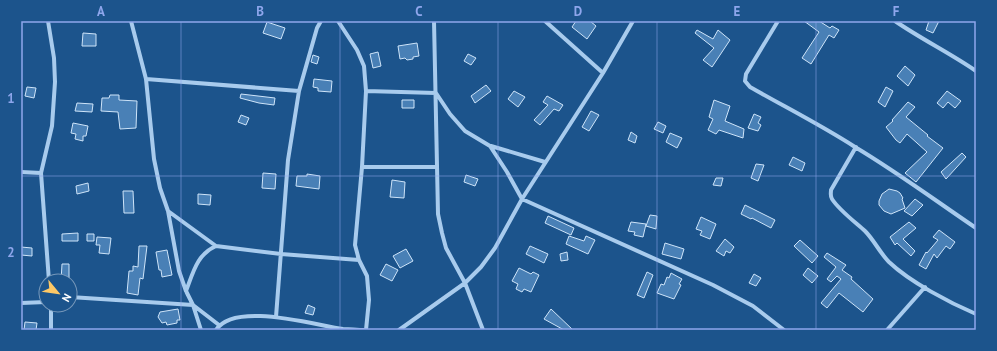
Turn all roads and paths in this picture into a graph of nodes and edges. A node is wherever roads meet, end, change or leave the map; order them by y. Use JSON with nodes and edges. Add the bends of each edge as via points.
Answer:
{"nodes":[{"id":1,"x":48,"y":21,"type":"edge"},
{"id":2,"x":131,"y":21,"type":"edge"},
{"id":3,"x":321,"y":21,"type":"edge"},
{"id":4,"x":338,"y":21,"type":"edge"},
{"id":5,"x":434,"y":21,"type":"edge"},
{"id":6,"x":545,"y":21,"type":"edge"},
{"id":7,"x":633,"y":21,"type":"edge"},
{"id":8,"x":778,"y":21,"type":"edge"},
{"id":9,"x":894,"y":21,"type":"edge"},
{"id":10,"x":976,"y":71,"type":"edge"},
{"id":11,"x":603,"y":73,"type":"junction"},
{"id":12,"x":146,"y":79,"type":"junction"},
{"id":13,"x":299,"y":91,"type":"junction"},
{"id":14,"x":366,"y":91,"type":"junction"},
{"id":15,"x":436,"y":93,"type":"junction"},
{"id":16,"x":490,"y":146,"type":"junction"},
{"id":17,"x":856,"y":147,"type":"junction"},
{"id":18,"x":545,"y":162,"type":"junction"},
{"id":19,"x":362,"y":167,"type":"junction"},
{"id":20,"x":437,"y":167,"type":"junction"},
{"id":21,"x":21,"y":172,"type":"edge"},
{"id":22,"x":41,"y":173,"type":"junction"},
{"id":23,"x":522,"y":199,"type":"junction"},
{"id":24,"x":168,"y":211,"type":"junction"},
{"id":25,"x":976,"y":228,"type":"edge"},
{"id":26,"x":216,"y":246,"type":"junction"},
{"id":27,"x":281,"y":254,"type":"junction"},
{"id":28,"x":359,"y":260,"type":"junction"},
{"id":29,"x":48,"y":273,"type":"edge"},
{"id":30,"x":465,"y":283,"type":"junction"},
{"id":31,"x":925,"y":287,"type":"junction"},
{"id":32,"x":186,"y":291,"type":"junction"},
{"id":33,"x":78,"y":298,"type":"edge"},
{"id":34,"x":38,"y":302,"type":"edge"},
{"id":35,"x":21,"y":303,"type":"edge"},
{"id":36,"x":193,"y":305,"type":"junction"},
{"id":37,"x":51,"y":313,"type":"edge"},
{"id":38,"x":976,"y":314,"type":"edge"},
{"id":39,"x":276,"y":317,"type":"junction"},
{"id":40,"x":219,"y":325,"type":"junction"},
{"id":41,"x":343,"y":329,"type":"edge"},
{"id":42,"x":51,"y":330,"type":"edge"},
{"id":43,"x":200,"y":330,"type":"edge"},
{"id":44,"x":216,"y":330,"type":"edge"},
{"id":45,"x":365,"y":330,"type":"edge"},
{"id":46,"x":400,"y":330,"type":"edge"},
{"id":47,"x":483,"y":330,"type":"edge"},
{"id":48,"x":784,"y":330,"type":"edge"},
{"id":49,"x":886,"y":330,"type":"edge"}],
"edges":[{"from":1,"to":22,"type":"street","via":[[55,82],[52,126]]},
{"from":2,"to":12,"type":"street"},
{"from":3,"to":13,"type":"street"},
{"from":4,"to":14,"type":"street","via":[[358,50],[364,66]]},
{"from":5,"to":15,"type":"street"},
{"from":6,"to":11,"type":"street"},
{"from":7,"to":11,"type":"street"},
{"from":8,"to":17,"type":"street","via":[[746,74],[745,81],[750,87]]},
{"from":9,"to":10,"type":"street"},
{"from":11,"to":18,"type":"street"},
{"from":12,"to":13,"type":"street"},
{"from":12,"to":24,"type":"street","via":[[154,159]]},
{"from":13,"to":27,"type":"street","via":[[288,160]]},
{"from":14,"to":15,"type":"street"},
{"from":14,"to":19,"type":"street"},
{"from":15,"to":16,"type":"street","via":[[465,131]]},
{"from":15,"to":20,"type":"street"},
{"from":16,"to":18,"type":"street"},
{"from":16,"to":23,"type":"street"},
{"from":17,"to":25,"type":"street"},
{"from":17,"to":31,"type":"street","via":[[831,190],[831,197],[836,205],[867,233],[888,260],[901,272]]},
{"from":18,"to":23,"type":"street"},
{"from":19,"to":20,"type":"street"},
{"from":19,"to":28,"type":"street","via":[[356,245]]},
{"from":20,"to":30,"type":"street","via":[[438,214],[442,233],[446,248]]},
{"from":21,"to":22,"type":"street"},
{"from":22,"to":29,"type":"street"},
{"from":23,"to":30,"type":"street","via":[[495,248],[482,267]]},
{"from":23,"to":48,"type":"street","via":[[713,285],[753,306]]},
{"from":24,"to":26,"type":"street"},
{"from":24,"to":32,"type":"street","via":[[179,271]]},
{"from":26,"to":27,"type":"street"},
{"from":26,"to":32,"type":"street","via":[[208,249],[199,259]]},
{"from":27,"to":28,"type":"street"},
{"from":27,"to":39,"type":"street"},
{"from":28,"to":45,"type":"street","via":[[366,276],[369,300]]},
{"from":30,"to":46,"type":"street"},
{"from":30,"to":47,"type":"street"},
{"from":31,"to":38,"type":"street"},
{"from":31,"to":49,"type":"street"},
{"from":32,"to":36,"type":"street"},
{"from":33,"to":36,"type":"street"},
{"from":34,"to":35,"type":"street"},
{"from":36,"to":40,"type":"street"},
{"from":36,"to":43,"type":"street"},
{"from":37,"to":42,"type":"street"},
{"from":39,"to":40,"type":"street","via":[[245,316],[233,318]]},
{"from":39,"to":41,"type":"street"},
{"from":40,"to":44,"type":"street"},
{"from":41,"to":45,"type":"street"}]}
